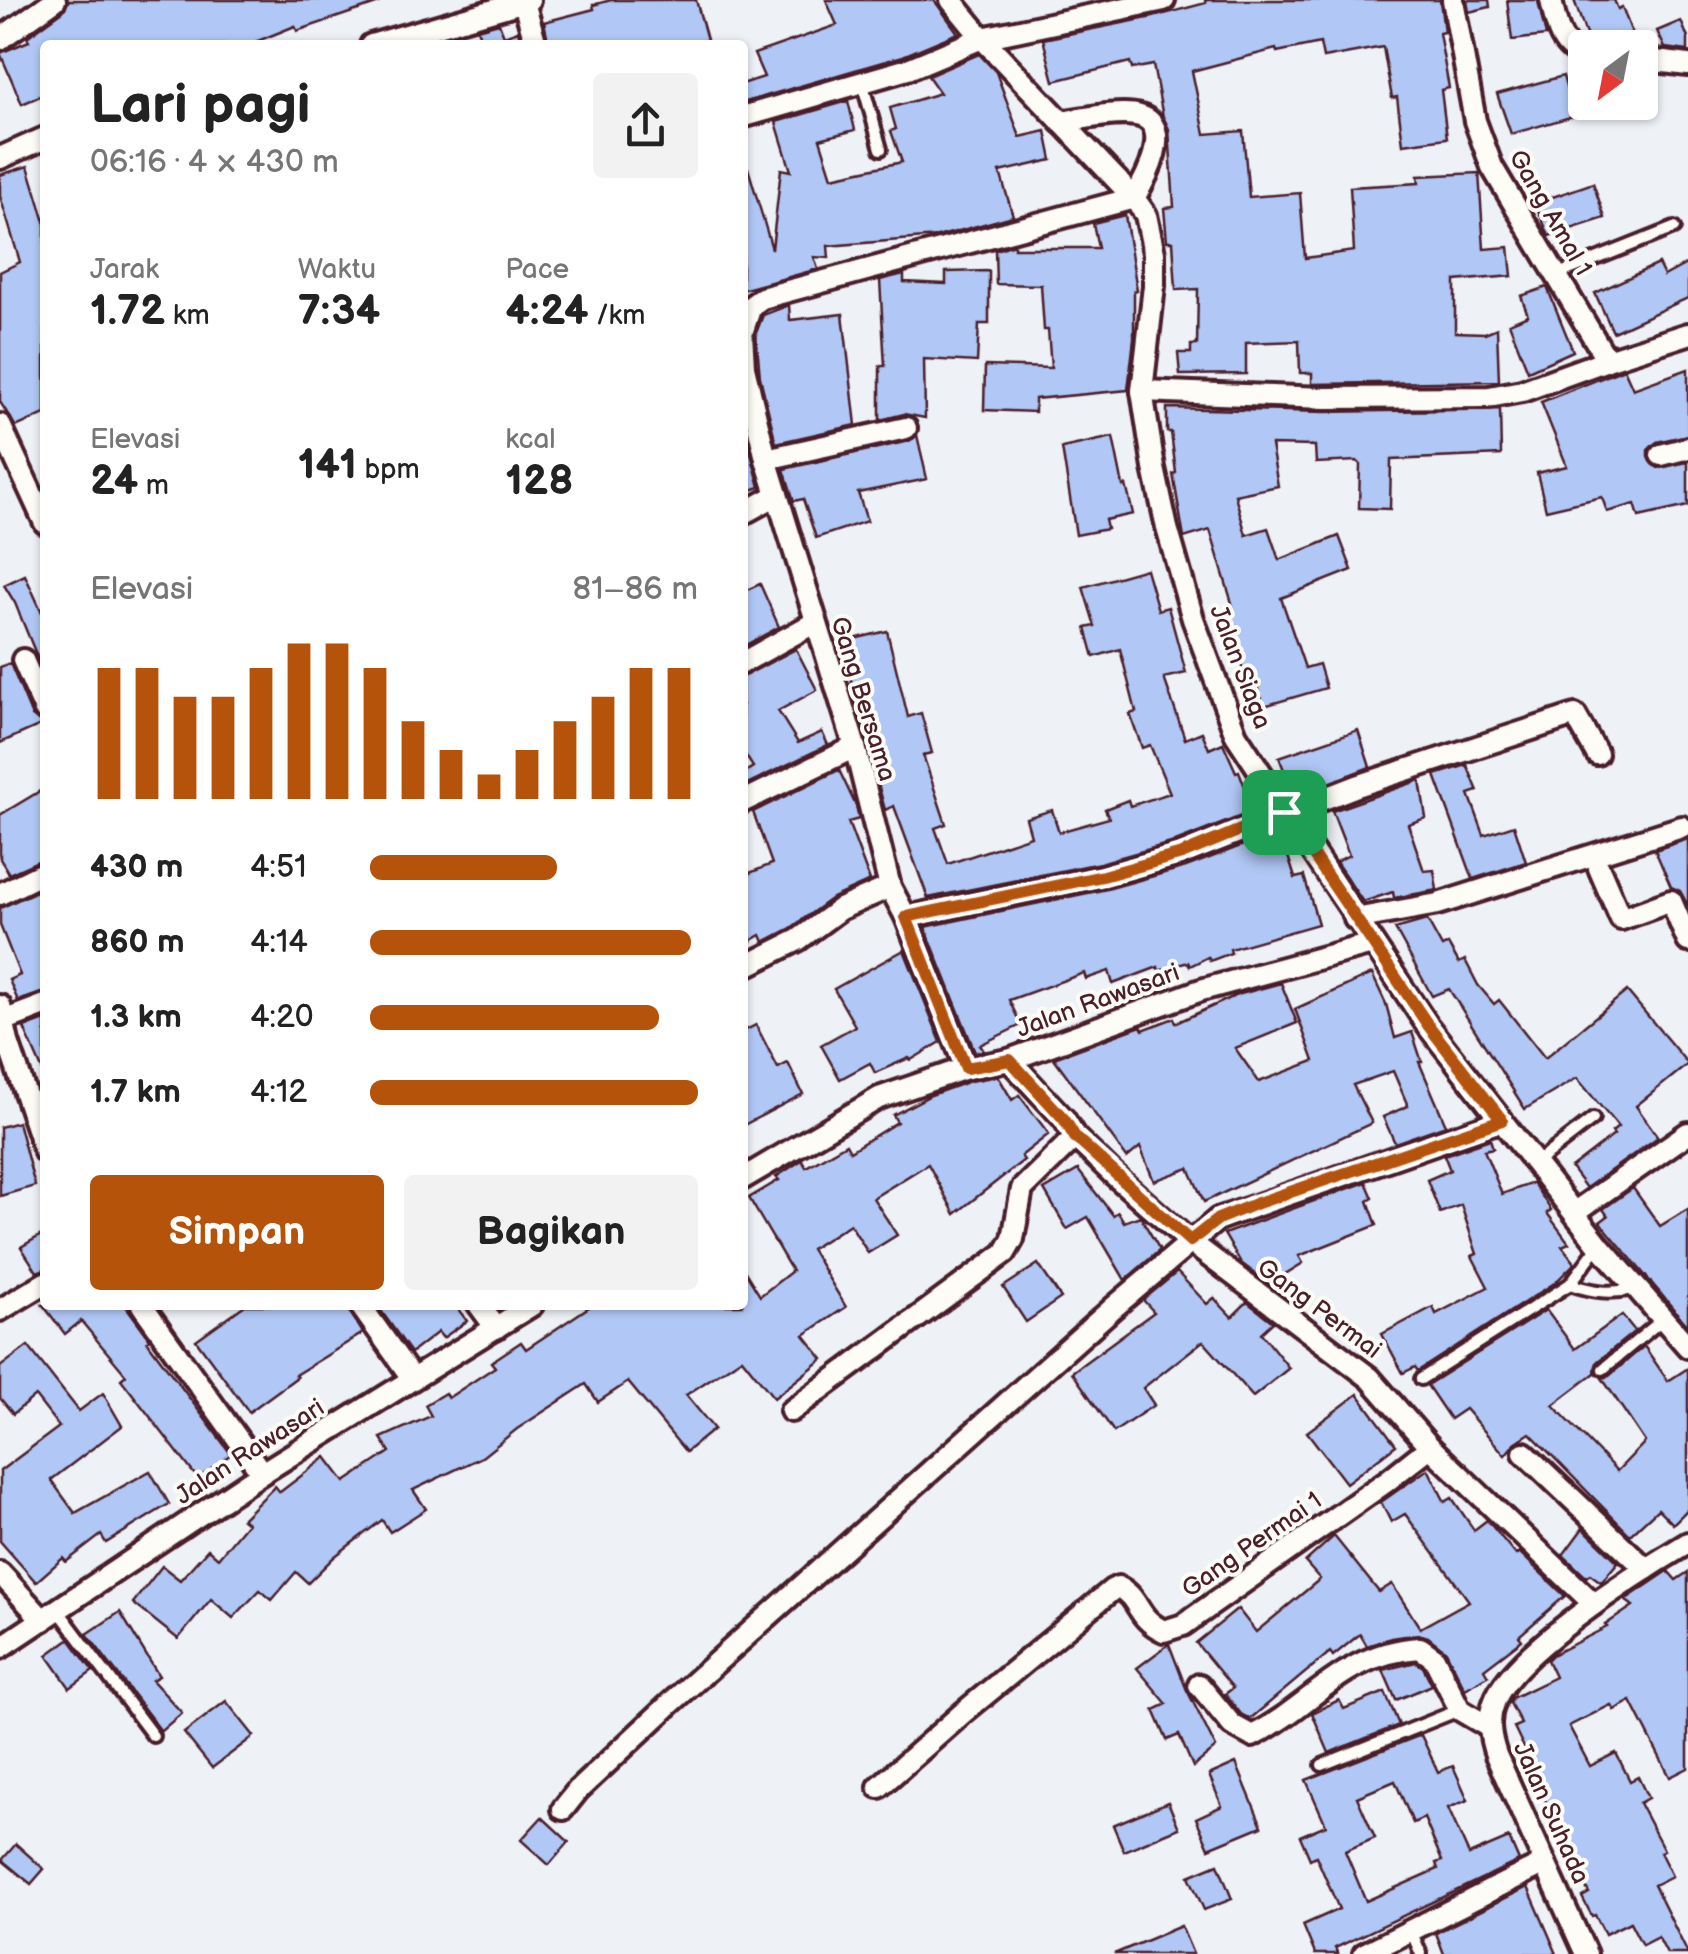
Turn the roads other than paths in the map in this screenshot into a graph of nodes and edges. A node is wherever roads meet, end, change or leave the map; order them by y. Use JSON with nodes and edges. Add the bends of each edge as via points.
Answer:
{"nodes":[{"id":1,"x":56,"y":0,"type":"edge"},
{"id":2,"x":951,"y":0,"type":"edge"},
{"id":3,"x":1164,"y":0,"type":"edge"},
{"id":4,"x":1453,"y":0,"type":"edge"},
{"id":5,"x":1551,"y":0,"type":"edge"},
{"id":6,"x":527,"y":1,"type":"edge"},
{"id":7,"x":435,"y":36,"type":"edge"},
{"id":8,"x":982,"y":38,"type":"junction"},
{"id":9,"x":0,"y":39,"type":"edge"},
{"id":10,"x":407,"y":40,"type":"edge"},
{"id":11,"x":535,"y":40,"type":"edge"},
{"id":12,"x":1568,"y":46,"type":"edge"},
{"id":13,"x":1658,"y":62,"type":"edge"},
{"id":14,"x":1688,"y":66,"type":"edge"},
{"id":15,"x":862,"y":82,"type":"junction"},
{"id":16,"x":748,"y":115,"type":"edge"},
{"id":17,"x":1061,"y":122,"type":"junction"},
{"id":18,"x":40,"y":140,"type":"edge"},
{"id":19,"x":881,"y":149,"type":"dead end"},
{"id":20,"x":0,"y":158,"type":"edge"},
{"id":21,"x":1134,"y":198,"type":"junction"},
{"id":22,"x":1674,"y":228,"type":"dead end"},
{"id":23,"x":1556,"y":276,"type":"junction"},
{"id":24,"x":748,"y":317,"type":"edge"},
{"id":25,"x":1688,"y":334,"type":"edge"},
{"id":26,"x":1607,"y":360,"type":"junction"},
{"id":27,"x":1142,"y":391,"type":"junction"},
{"id":28,"x":748,"y":398,"type":"edge"},
{"id":29,"x":0,"y":425,"type":"edge"},
{"id":30,"x":906,"y":428,"type":"dead end"},
{"id":31,"x":1688,"y":448,"type":"edge"},
{"id":32,"x":1661,"y":454,"type":"dead end"},
{"id":33,"x":766,"y":459,"type":"junction"},
{"id":34,"x":777,"y":495,"type":"junction"},
{"id":35,"x":748,"y":511,"type":"edge"},
{"id":36,"x":40,"y":513,"type":"edge"},
{"id":37,"x":814,"y":623,"type":"junction"},
{"id":38,"x":748,"y":659,"type":"edge"},
{"id":39,"x":23,"y":660,"type":"dead end"},
{"id":40,"x":40,"y":699,"type":"edge"},
{"id":41,"x":855,"y":747,"type":"junction"},
{"id":42,"x":1597,"y":754,"type":"dead end"},
{"id":43,"x":748,"y":799,"type":"edge"},
{"id":44,"x":1284,"y":812,"type":"junction"},
{"id":45,"x":1682,"y":827,"type":"dead end"},
{"id":46,"x":1599,"y":868,"type":"dead end"},
{"id":47,"x":40,"y":874,"type":"edge"},
{"id":48,"x":890,"y":887,"type":"junction"},
{"id":49,"x":0,"y":894,"type":"edge"},
{"id":50,"x":906,"y":917,"type":"junction"},
{"id":51,"x":1356,"y":919,"type":"junction"},
{"id":52,"x":1688,"y":941,"type":"edge"},
{"id":53,"x":1372,"y":944,"type":"junction"},
{"id":54,"x":748,"y":965,"type":"edge"},
{"id":55,"x":40,"y":1008,"type":"edge"},
{"id":56,"x":3,"y":1028,"type":"edge"},
{"id":57,"x":1010,"y":1060,"type":"junction"},
{"id":58,"x":966,"y":1068,"type":"junction"},
{"id":59,"x":1592,"y":1119,"type":"dead end"},
{"id":60,"x":1502,"y":1120,"type":"junction"},
{"id":61,"x":1688,"y":1134,"type":"edge"},
{"id":62,"x":40,"y":1137,"type":"edge"},
{"id":63,"x":1075,"y":1137,"type":"junction"},
{"id":64,"x":1536,"y":1163,"type":"junction"},
{"id":65,"x":748,"y":1175,"type":"edge"},
{"id":66,"x":1575,"y":1212,"type":"junction"},
{"id":67,"x":1190,"y":1241,"type":"junction"},
{"id":68,"x":1598,"y":1246,"type":"junction"},
{"id":69,"x":1570,"y":1284,"type":"junction"},
{"id":70,"x":40,"y":1287,"type":"edge"},
{"id":71,"x":1634,"y":1289,"type":"junction"},
{"id":72,"x":0,"y":1310,"type":"edge"},
{"id":73,"x":146,"y":1310,"type":"edge"},
{"id":74,"x":364,"y":1310,"type":"edge"},
{"id":75,"x":483,"y":1310,"type":"edge"},
{"id":76,"x":524,"y":1310,"type":"edge"},
{"id":77,"x":1663,"y":1320,"type":"junction"},
{"id":78,"x":496,"y":1328,"type":"junction"},
{"id":79,"x":1687,"y":1344,"type":"edge"},
{"id":80,"x":1602,"y":1369,"type":"dead end"},
{"id":81,"x":412,"y":1378,"type":"junction"},
{"id":82,"x":1421,"y":1380,"type":"dead end"},
{"id":83,"x":791,"y":1411,"type":"dead end"},
{"id":84,"x":1430,"y":1447,"type":"junction"},
{"id":85,"x":1524,"y":1454,"type":"dead end"},
{"id":86,"x":262,"y":1472,"type":"junction"},
{"id":87,"x":1688,"y":1543,"type":"edge"},
{"id":88,"x":1646,"y":1568,"type":"junction"},
{"id":89,"x":0,"y":1573,"type":"edge"},
{"id":90,"x":1594,"y":1604,"type":"junction"},
{"id":91,"x":50,"y":1615,"type":"junction"},
{"id":92,"x":0,"y":1648,"type":"edge"},
{"id":93,"x":1199,"y":1685,"type":"dead end"},
{"id":94,"x":1460,"y":1710,"type":"junction"},
{"id":95,"x":1489,"y":1727,"type":"junction"},
{"id":96,"x":153,"y":1736,"type":"dead end"},
{"id":97,"x":1322,"y":1765,"type":"dead end"},
{"id":98,"x":879,"y":1787,"type":"dead end"},
{"id":99,"x":563,"y":1809,"type":"dead end"},
{"id":100,"x":1545,"y":1863,"type":"junction"},
{"id":101,"x":1411,"y":1930,"type":"junction"},
{"id":102,"x":1364,"y":1954,"type":"edge"},
{"id":103,"x":1421,"y":1954,"type":"edge"},
{"id":104,"x":1586,"y":1954,"type":"edge"}],
"edges":[{"from":1,"to":9,"type":"street"},
{"from":2,"to":8,"type":"street","name":"Jalan Siaga"},
{"from":3,"to":8,"type":"street"},
{"from":4,"to":23,"type":"street","name":"Gang Amal 1","via":[[1474,121],[1492,167]]},
{"from":5,"to":12,"type":"street"},
{"from":6,"to":7,"type":"street"},
{"from":6,"to":11,"type":"street"},
{"from":7,"to":10,"type":"street"},
{"from":8,"to":15,"type":"street"},
{"from":8,"to":17,"type":"street","name":"Jalan Siaga"},
{"from":13,"to":14,"type":"street"},
{"from":15,"to":16,"type":"street"},
{"from":15,"to":19,"type":"lane"},
{"from":17,"to":21,"type":"street","name":"Jalan Siaga"},
{"from":17,"to":21,"type":"street","via":[[1136,114],[1152,124],[1154,150]]},
{"from":18,"to":20,"type":"street"},
{"from":21,"to":24,"type":"street","name":"Gang Bersama","via":[[762,298]]},
{"from":21,"to":27,"type":"street","name":"Jalan Siaga","via":[[1146,215],[1154,252]]},
{"from":22,"to":23,"type":"lane"},
{"from":23,"to":26,"type":"street","name":"Gang Amal 1"},
{"from":25,"to":26,"type":"street"},
{"from":26,"to":27,"type":"street","via":[[1488,397]]},
{"from":27,"to":44,"type":"street","name":"Jalan Siaga","via":[[1166,528],[1193,618],[1236,735]]},
{"from":28,"to":33,"type":"street","name":"Gang Bersama"},
{"from":29,"to":36,"type":"street"},
{"from":30,"to":33,"type":"street"},
{"from":31,"to":32,"type":"street"},
{"from":33,"to":34,"type":"street","name":"Gang Bersama"},
{"from":34,"to":35,"type":"street"},
{"from":34,"to":37,"type":"street","name":"Gang Bersama"},
{"from":37,"to":38,"type":"street"},
{"from":37,"to":41,"type":"street","name":"Gang Bersama"},
{"from":39,"to":40,"type":"street"},
{"from":41,"to":43,"type":"street"},
{"from":41,"to":48,"type":"street","name":"Gang Bersama"},
{"from":42,"to":44,"type":"street","via":[[1575,715]]},
{"from":44,"to":50,"type":"street","via":[[1182,854],[1103,876]]},
{"from":44,"to":51,"type":"street","name":"Jalan Siaga"},
{"from":45,"to":51,"type":"street","via":[[1438,904]]},
{"from":46,"to":52,"type":"street","via":[[1621,919],[1671,901]]},
{"from":47,"to":49,"type":"street"},
{"from":48,"to":50,"type":"street","name":"Gang Bersama"},
{"from":48,"to":54,"type":"street"},
{"from":50,"to":58,"type":"street","name":"Gang Bersama"},
{"from":51,"to":53,"type":"street","name":"Jalan Siaga"},
{"from":53,"to":57,"type":"street","name":"Jalan Rawasari","via":[[1201,990]]},
{"from":53,"to":60,"type":"street","name":"Jalan Siaga"},
{"from":55,"to":56,"type":"street"},
{"from":56,"to":62,"type":"street"},
{"from":57,"to":58,"type":"street","name":"Jalan Rawasari"},
{"from":57,"to":63,"type":"street","name":"Gang Permai"},
{"from":58,"to":65,"type":"street","name":"Jalan Rawasari","via":[[879,1098]]},
{"from":59,"to":64,"type":"lane"},
{"from":60,"to":64,"type":"street","name":"Jalan Siaga"},
{"from":60,"to":67,"type":"street","via":[[1255,1204],[1218,1219]]},
{"from":61,"to":66,"type":"street"},
{"from":63,"to":67,"type":"street","name":"Gang Permai"},
{"from":63,"to":83,"type":"street","via":[[1022,1189],[1005,1253]]},
{"from":64,"to":66,"type":"street","name":"Jalan Siaga"},
{"from":66,"to":68,"type":"street","name":"Jalan Siaga"},
{"from":67,"to":84,"type":"street","name":"Gang Permai","via":[[1370,1378]]},
{"from":67,"to":99,"type":"street","via":[[672,1702]]},
{"from":68,"to":69,"type":"lane"},
{"from":68,"to":71,"type":"street","name":"Jalan Siaga"},
{"from":69,"to":71,"type":"lane","via":[[1593,1292]]},
{"from":69,"to":82,"type":"lane"},
{"from":70,"to":72,"type":"street"},
{"from":71,"to":77,"type":"street","name":"Jalan Siaga"},
{"from":73,"to":86,"type":"street"},
{"from":74,"to":81,"type":"street"},
{"from":75,"to":78,"type":"street"},
{"from":76,"to":78,"type":"street","name":"Jalan Rawasari"},
{"from":77,"to":79,"type":"street","name":"Jalan Siaga"},
{"from":77,"to":80,"type":"lane"},
{"from":78,"to":81,"type":"street","name":"Jalan Rawasari"},
{"from":81,"to":86,"type":"street","name":"Jalan Rawasari"},
{"from":84,"to":90,"type":"street","name":"Gang Permai"},
{"from":84,"to":98,"type":"street","name":"Gang Permai 1","via":[[1183,1625],[1164,1631],[1153,1626],[1130,1592],[1112,1590]]},
{"from":85,"to":88,"type":"street"},
{"from":86,"to":91,"type":"street","name":"Jalan Rawasari"},
{"from":87,"to":88,"type":"street","name":"Jalan Suhada"},
{"from":88,"to":90,"type":"street","name":"Jalan Suhada"},
{"from":89,"to":91,"type":"street"},
{"from":90,"to":95,"type":"street","name":"Jalan Suhada","via":[[1511,1676],[1494,1700]]},
{"from":91,"to":92,"type":"street","name":"Jalan Rawasari"},
{"from":91,"to":96,"type":"lane"},
{"from":93,"to":94,"type":"street","via":[[1232,1724],[1252,1736],[1370,1658],[1420,1648],[1434,1658]]},
{"from":94,"to":95,"type":"street"},
{"from":94,"to":97,"type":"lane"},
{"from":95,"to":100,"type":"street","name":"Jalan Suhada"},
{"from":100,"to":101,"type":"street"},
{"from":100,"to":104,"type":"street","name":"Jalan Suhada"},
{"from":101,"to":102,"type":"street"},
{"from":101,"to":103,"type":"lane"}]}
